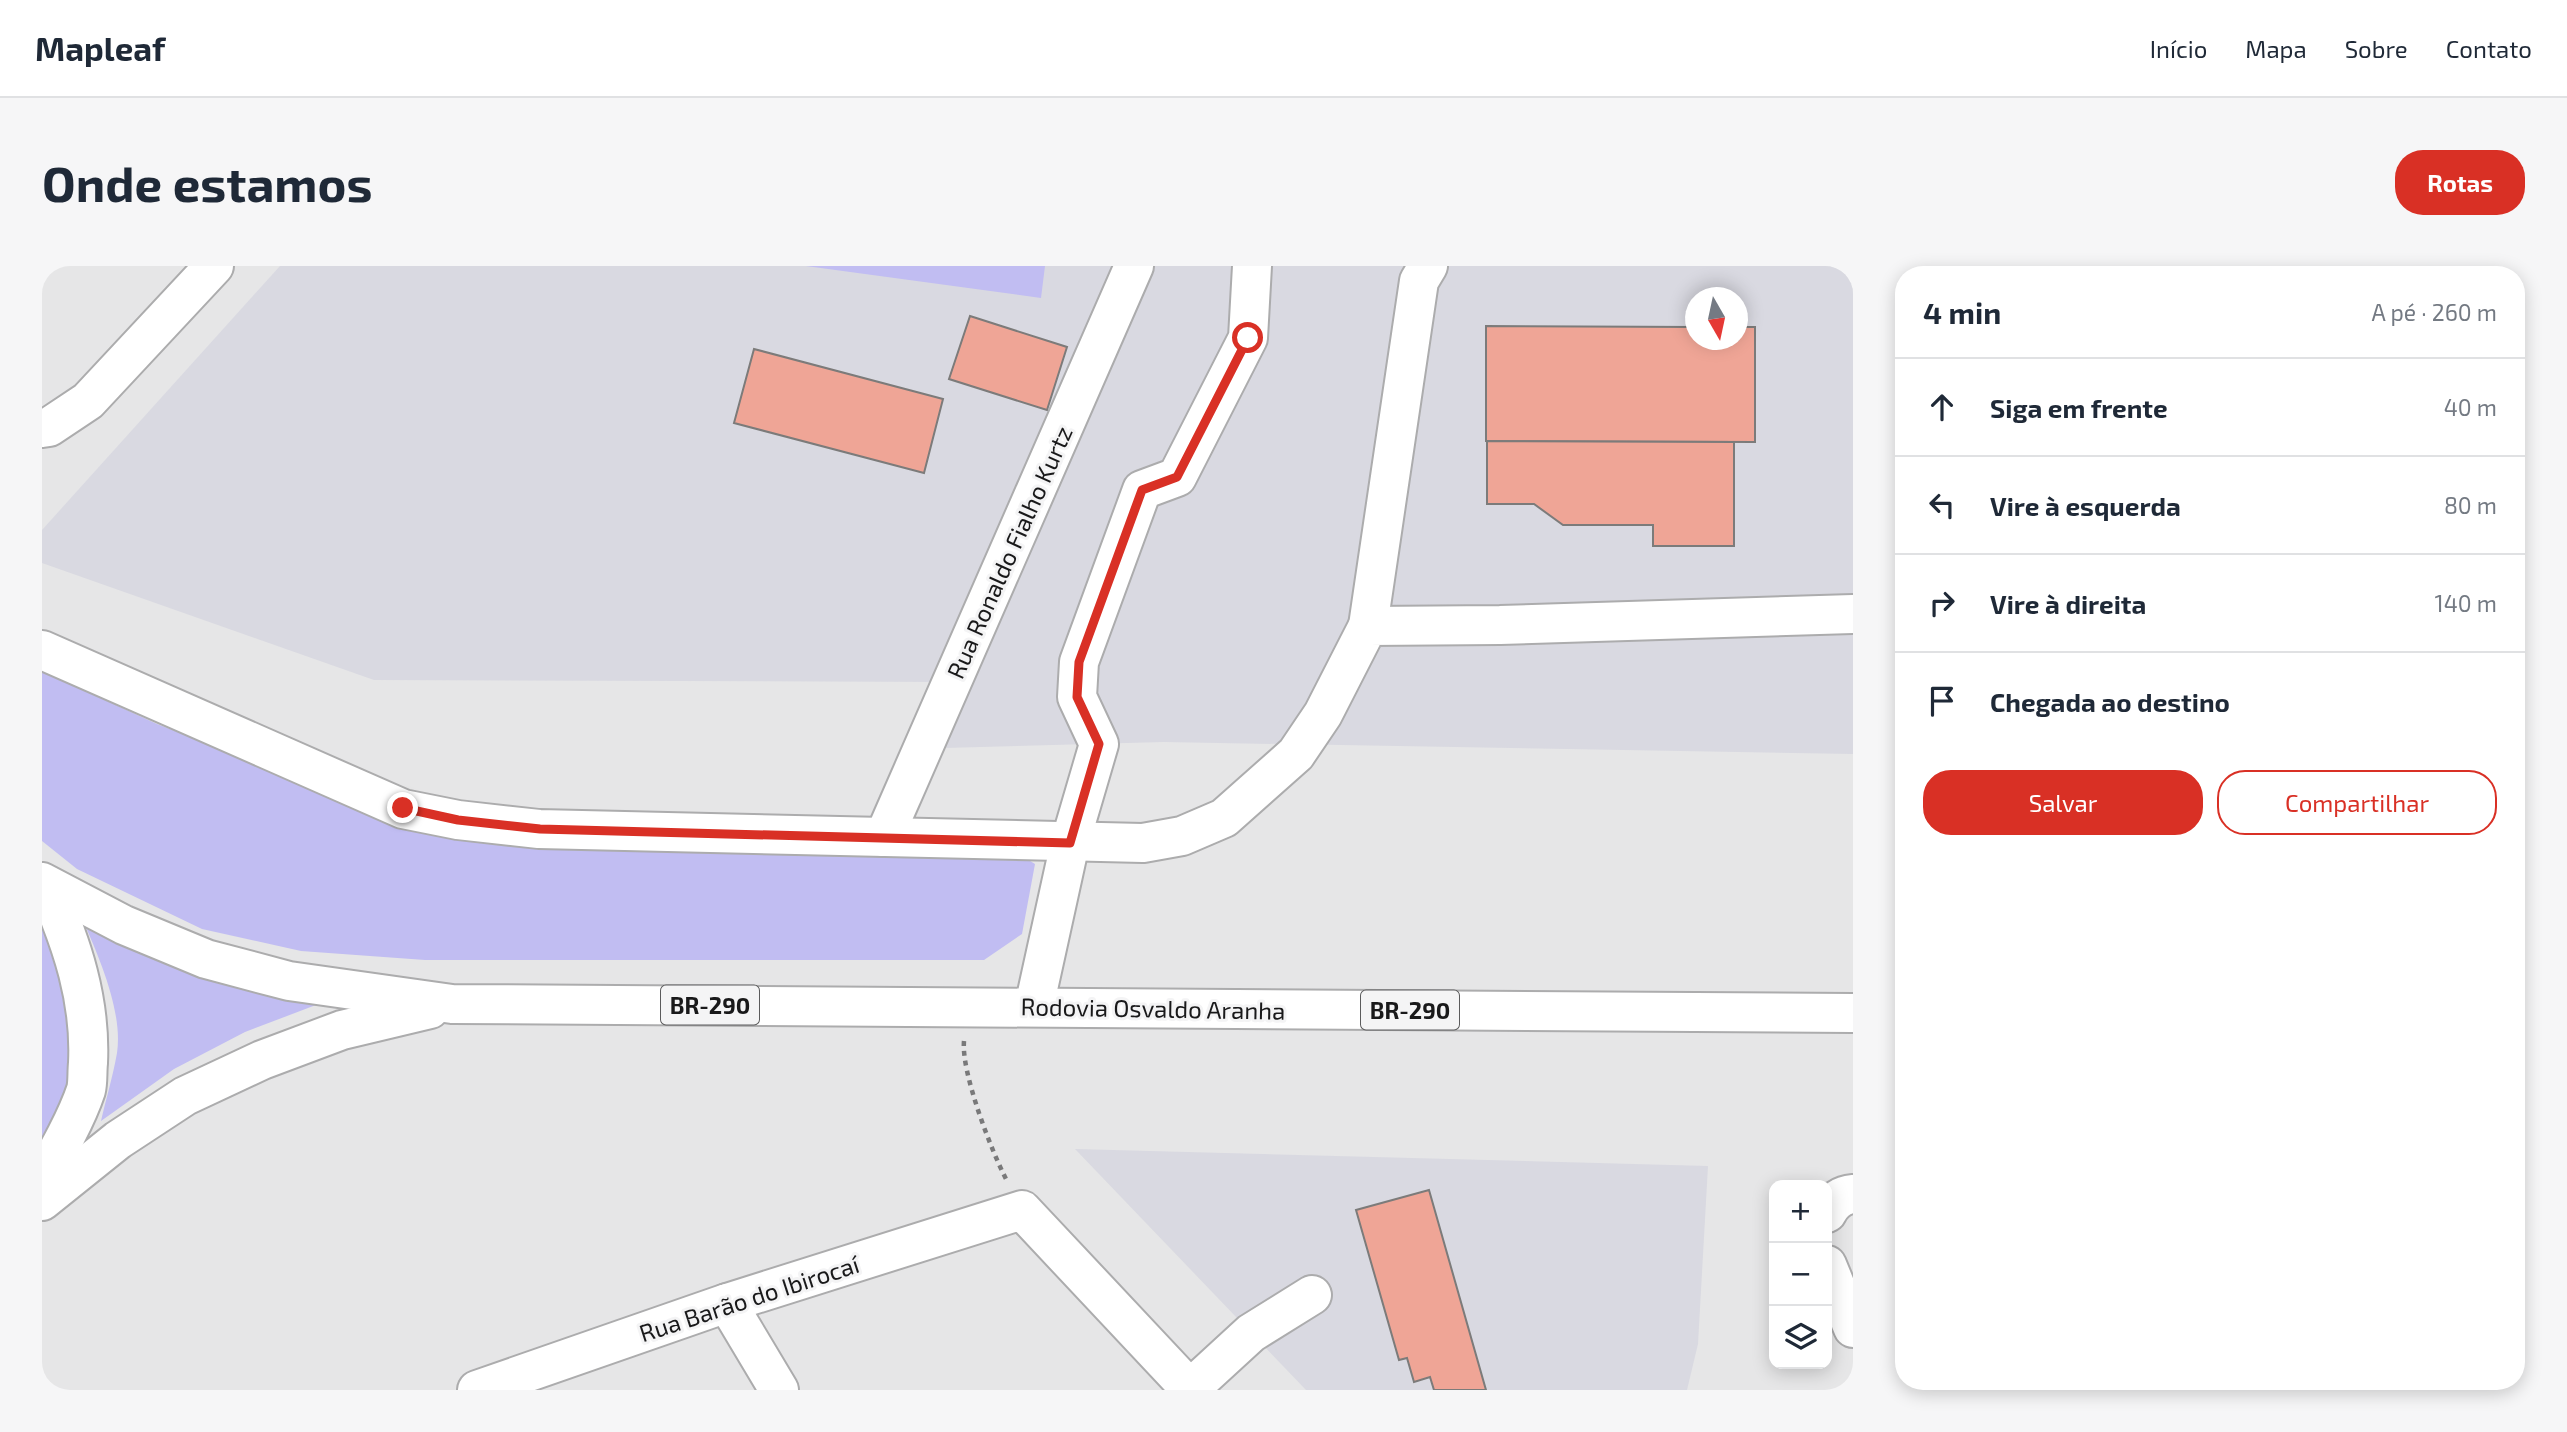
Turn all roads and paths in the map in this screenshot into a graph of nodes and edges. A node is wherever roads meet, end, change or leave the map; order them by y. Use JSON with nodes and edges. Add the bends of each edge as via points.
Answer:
{"nodes":[{"id":1,"x":214,"y":266,"type":"edge"},
{"id":2,"x":1134,"y":266,"type":"edge"},
{"id":3,"x":1252,"y":266,"type":"edge"},
{"id":4,"x":1428,"y":266,"type":"edge"},
{"id":5,"x":42,"y":428,"type":"edge"},
{"id":6,"x":1853,"y":614,"type":"edge"},
{"id":7,"x":1368,"y":626,"type":"junction"},
{"id":8,"x":42,"y":650,"type":"edge"},
{"id":9,"x":884,"y":837,"type":"junction"},
{"id":10,"x":1070,"y":843,"type":"junction"},
{"id":11,"x":45,"y":884,"type":"edge"},
{"id":12,"x":452,"y":1004,"type":"junction"},
{"id":13,"x":968,"y":1006,"type":"junction"},
{"id":14,"x":1034,"y":1007,"type":"junction"},
{"id":15,"x":1853,"y":1013,"type":"edge"},
{"id":16,"x":42,"y":1177,"type":"edge"},
{"id":17,"x":1853,"y":1194,"type":"edge"},
{"id":18,"x":42,"y":1201,"type":"edge"},
{"id":19,"x":1832,"y":1202,"type":"edge"},
{"id":20,"x":1022,"y":1210,"type":"junction"},
{"id":21,"x":1832,"y":1277,"type":"edge"},
{"id":22,"x":1312,"y":1295,"type":"dead end"},
{"id":23,"x":727,"y":1303,"type":"junction"},
{"id":24,"x":1853,"y":1328,"type":"edge"},
{"id":25,"x":477,"y":1390,"type":"edge"},
{"id":26,"x":779,"y":1390,"type":"edge"},
{"id":27,"x":1191,"y":1390,"type":"edge"}],
"edges":[{"from":1,"to":5,"type":"main road","via":[[88,401]]},
{"from":2,"to":9,"type":"main road","name":"Rua Ronaldo Fialho Kurtz"},
{"from":3,"to":10,"type":"main road","via":[[1248,338],[1177,477],[1142,490],[1079,662],[1077,697],[1099,744]]},
{"from":4,"to":7,"type":"main road","via":[[1419,281]]},
{"from":6,"to":7,"type":"main road"},
{"from":7,"to":10,"type":"main road","via":[[1323,714],[1296,754],[1224,818],[1182,836],[1143,843]]},
{"from":8,"to":9,"type":"main road","via":[[403,808],[458,820],[540,829]]},
{"from":9,"to":10,"type":"main road"},
{"from":10,"to":14,"type":"main road"},
{"from":11,"to":12,"type":"main road","number":"BR-290","via":[[124,925],[206,959],[289,981]]},
{"from":11,"to":16,"type":"main road","via":[[76,962],[89,1040],[86,1089]]},
{"from":12,"to":13,"type":"main road","name":"Rodovia Osvaldo Aranha","number":"BR-290"},
{"from":12,"to":18,"type":"main road","number":"BR-290","via":[[342,1030],[261,1060],[185,1096],[118,1140]]},
{"from":13,"to":14,"type":"main road","name":"Rodovia Osvaldo Aranha","number":"BR-290"},
{"from":13,"to":20,"type":"path","via":[[963,1055],[985,1129]]},
{"from":14,"to":15,"type":"main road","name":"Rodovia Osvaldo Aranha","number":"BR-290"},
{"from":17,"to":19,"type":"main road"},
{"from":20,"to":23,"type":"main road","name":"Rua Barão do Ibirocaí"},
{"from":20,"to":27,"type":"main road"},
{"from":21,"to":24,"type":"main road"},
{"from":22,"to":27,"type":"main road","via":[[1251,1333]]},
{"from":23,"to":25,"type":"main road","name":"Rua Barão do Ibirocaí"},
{"from":23,"to":26,"type":"main road"}]}
